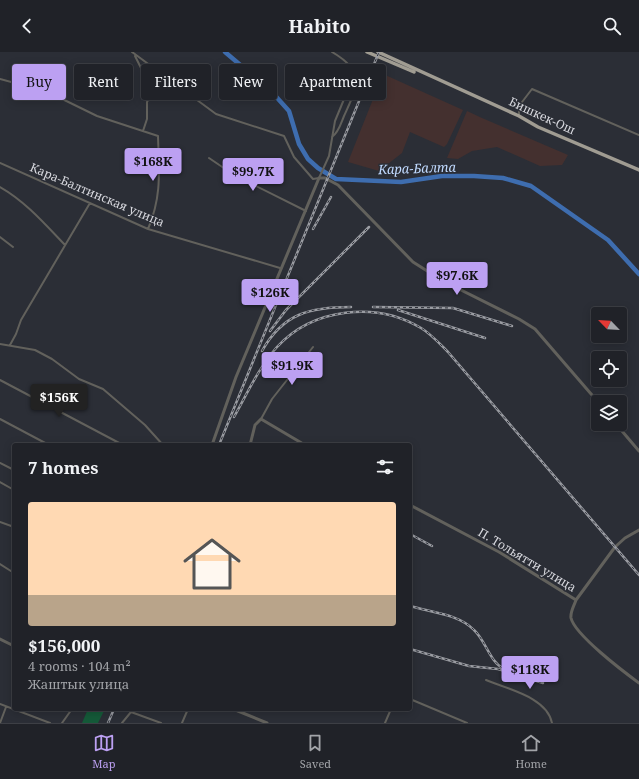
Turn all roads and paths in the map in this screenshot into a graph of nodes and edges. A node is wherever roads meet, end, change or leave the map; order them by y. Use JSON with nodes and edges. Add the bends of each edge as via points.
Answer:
{"nodes":[{"id":1,"x":132,"y":52,"type":"edge"},
{"id":2,"x":332,"y":52,"type":"edge"},
{"id":3,"x":367,"y":52,"type":"edge"},
{"id":4,"x":378,"y":52,"type":"edge"},
{"id":5,"x":135,"y":55,"type":"junction"},
{"id":6,"x":147,"y":64,"type":"edge"},
{"id":7,"x":348,"y":64,"type":"edge"},
{"id":8,"x":141,"y":68,"type":"edge"},
{"id":9,"x":0,"y":79,"type":"edge"},
{"id":10,"x":438,"y":81,"type":"junction"},
{"id":11,"x":149,"y":100,"type":"edge"},
{"id":12,"x":197,"y":100,"type":"edge"},
{"id":13,"x":344,"y":100,"type":"edge"},
{"id":14,"x":351,"y":100,"type":"edge"},
{"id":15,"x":518,"y":116,"type":"junction"},
{"id":16,"x":143,"y":131,"type":"junction"},
{"id":17,"x":639,"y":136,"type":"edge"},
{"id":18,"x":332,"y":137,"type":"junction"},
{"id":19,"x":209,"y":158,"type":"dead end"},
{"id":20,"x":0,"y":163,"type":"edge"},
{"id":21,"x":639,"y":170,"type":"edge"},
{"id":22,"x":319,"y":178,"type":"junction"},
{"id":23,"x":0,"y":187,"type":"edge"},
{"id":24,"x":90,"y":203,"type":"junction"},
{"id":25,"x":306,"y":212,"type":"junction"},
{"id":26,"x":148,"y":229,"type":"junction"},
{"id":27,"x":0,"y":237,"type":"edge"},
{"id":28,"x":65,"y":245,"type":"junction"},
{"id":29,"x":12,"y":247,"type":"dead end"},
{"id":30,"x":280,"y":268,"type":"junction"},
{"id":31,"x":0,"y":344,"type":"edge"},
{"id":32,"x":10,"y":345,"type":"junction"},
{"id":33,"x":313,"y":347,"type":"dead end"},
{"id":34,"x":0,"y":380,"type":"edge"},
{"id":35,"x":592,"y":395,"type":"edge"},
{"id":36,"x":0,"y":419,"type":"edge"},
{"id":37,"x":261,"y":419,"type":"junction"},
{"id":38,"x":622,"y":431,"type":"edge"},
{"id":39,"x":45,"y":443,"type":"edge"},
{"id":40,"x":119,"y":443,"type":"edge"},
{"id":41,"x":160,"y":443,"type":"edge"},
{"id":42,"x":213,"y":443,"type":"edge"},
{"id":43,"x":250,"y":443,"type":"edge"},
{"id":44,"x":303,"y":443,"type":"edge"},
{"id":45,"x":639,"y":451,"type":"edge"},
{"id":46,"x":0,"y":463,"type":"edge"},
{"id":47,"x":12,"y":469,"type":"edge"},
{"id":48,"x":0,"y":482,"type":"edge"},
{"id":49,"x":12,"y":489,"type":"edge"},
{"id":50,"x":412,"y":506,"type":"edge"},
{"id":51,"x":0,"y":522,"type":"edge"},
{"id":52,"x":12,"y":526,"type":"edge"},
{"id":53,"x":639,"y":530,"type":"edge"},
{"id":54,"x":0,"y":564,"type":"edge"},
{"id":55,"x":12,"y":572,"type":"edge"},
{"id":56,"x":576,"y":600,"type":"junction"},
{"id":57,"x":0,"y":639,"type":"edge"},
{"id":58,"x":12,"y":645,"type":"edge"},
{"id":59,"x":486,"y":680,"type":"dead end"},
{"id":60,"x":639,"y":683,"type":"edge"},
{"id":61,"x":412,"y":700,"type":"edge"},
{"id":62,"x":0,"y":704,"type":"edge"},
{"id":63,"x":6,"y":707,"type":"junction"},
{"id":64,"x":12,"y":709,"type":"edge"},
{"id":65,"x":17,"y":711,"type":"edge"},
{"id":66,"x":71,"y":711,"type":"edge"},
{"id":67,"x":187,"y":711,"type":"edge"},
{"id":68,"x":238,"y":711,"type":"edge"},
{"id":69,"x":390,"y":711,"type":"edge"},
{"id":70,"x":0,"y":723,"type":"edge"},
{"id":71,"x":50,"y":723,"type":"edge"},
{"id":72,"x":62,"y":723,"type":"edge"},
{"id":73,"x":122,"y":723,"type":"edge"},
{"id":74,"x":161,"y":723,"type":"edge"},
{"id":75,"x":182,"y":723,"type":"edge"},
{"id":76,"x":267,"y":723,"type":"edge"},
{"id":77,"x":385,"y":723,"type":"edge"},
{"id":78,"x":467,"y":723,"type":"edge"},
{"id":79,"x":552,"y":723,"type":"edge"}],
"edges":[{"from":1,"to":5,"type":"street"},
{"from":2,"to":7,"type":"street"},
{"from":3,"to":10,"type":"highway","name":"Бишкек-Ош"},
{"from":4,"to":10,"type":"highway","name":"Бишкек-Ош"},
{"from":5,"to":6,"type":"street"},
{"from":5,"to":8,"type":"street"},
{"from":9,"to":16,"type":"street","via":[[48,92],[97,116]]},
{"from":10,"to":15,"type":"highway","name":"Бишкек-Ош"},
{"from":11,"to":16,"type":"street"},
{"from":12,"to":22,"type":"street","via":[[216,114],[284,136],[294,156],[313,179]]},
{"from":13,"to":18,"type":"street"},
{"from":14,"to":18,"type":"street","via":[[336,134]]},
{"from":15,"to":17,"type":"street","via":[[519,106],[532,89]]},
{"from":15,"to":21,"type":"highway","name":"Бишкек-Ош"},
{"from":16,"to":26,"type":"street","via":[[158,136],[160,187]]},
{"from":18,"to":22,"type":"street","via":[[329,156]]},
{"from":19,"to":25,"type":"street","via":[[234,175]]},
{"from":20,"to":24,"type":"street","name":"Кара-Балтинская улица"},
{"from":22,"to":25,"type":"street"},
{"from":22,"to":35,"type":"street","via":[[325,178],[338,185],[413,262],[443,281],[535,329]]},
{"from":23,"to":28,"type":"street","via":[[11,193]]},
{"from":24,"to":26,"type":"street","name":"Кара-Балтинская улица"},
{"from":24,"to":28,"type":"street"},
{"from":25,"to":30,"type":"street"},
{"from":26,"to":30,"type":"street","name":"Кара-Балтинская улица"},
{"from":27,"to":29,"type":"street"},
{"from":28,"to":32,"type":"street","via":[[21,320]]},
{"from":30,"to":42,"type":"street"},
{"from":31,"to":32,"type":"street"},
{"from":32,"to":41,"type":"street","via":[[35,350],[79,379],[103,389],[145,424]]},
{"from":33,"to":37,"type":"street","via":[[272,399]]},
{"from":34,"to":40,"type":"street"},
{"from":36,"to":39,"type":"street"},
{"from":37,"to":43,"type":"street","via":[[255,425]]},
{"from":37,"to":44,"type":"street"},
{"from":38,"to":45,"type":"street"},
{"from":46,"to":47,"type":"street"},
{"from":48,"to":49,"type":"street"},
{"from":50,"to":56,"type":"street","name":"П. Тольятти улица","via":[[500,552]]},
{"from":51,"to":52,"type":"street"},
{"from":53,"to":56,"type":"street","via":[[615,547]]},
{"from":54,"to":55,"type":"street"},
{"from":56,"to":60,"type":"street","name":"П. Тольятти улица","via":[[571,614],[572,620],[583,635],[616,666]]},
{"from":57,"to":58,"type":"street"},
{"from":59,"to":79,"type":"street","via":[[525,695],[546,708]]},
{"from":61,"to":78,"type":"street"},
{"from":62,"to":63,"type":"street"},
{"from":63,"to":64,"type":"street"},
{"from":63,"to":70,"type":"street"},
{"from":65,"to":71,"type":"street"},
{"from":66,"to":72,"type":"street"},
{"from":67,"to":75,"type":"street"},
{"from":68,"to":76,"type":"street"},
{"from":69,"to":77,"type":"street"},
{"from":73,"to":74,"type":"street","via":[[131,712]]}]}
